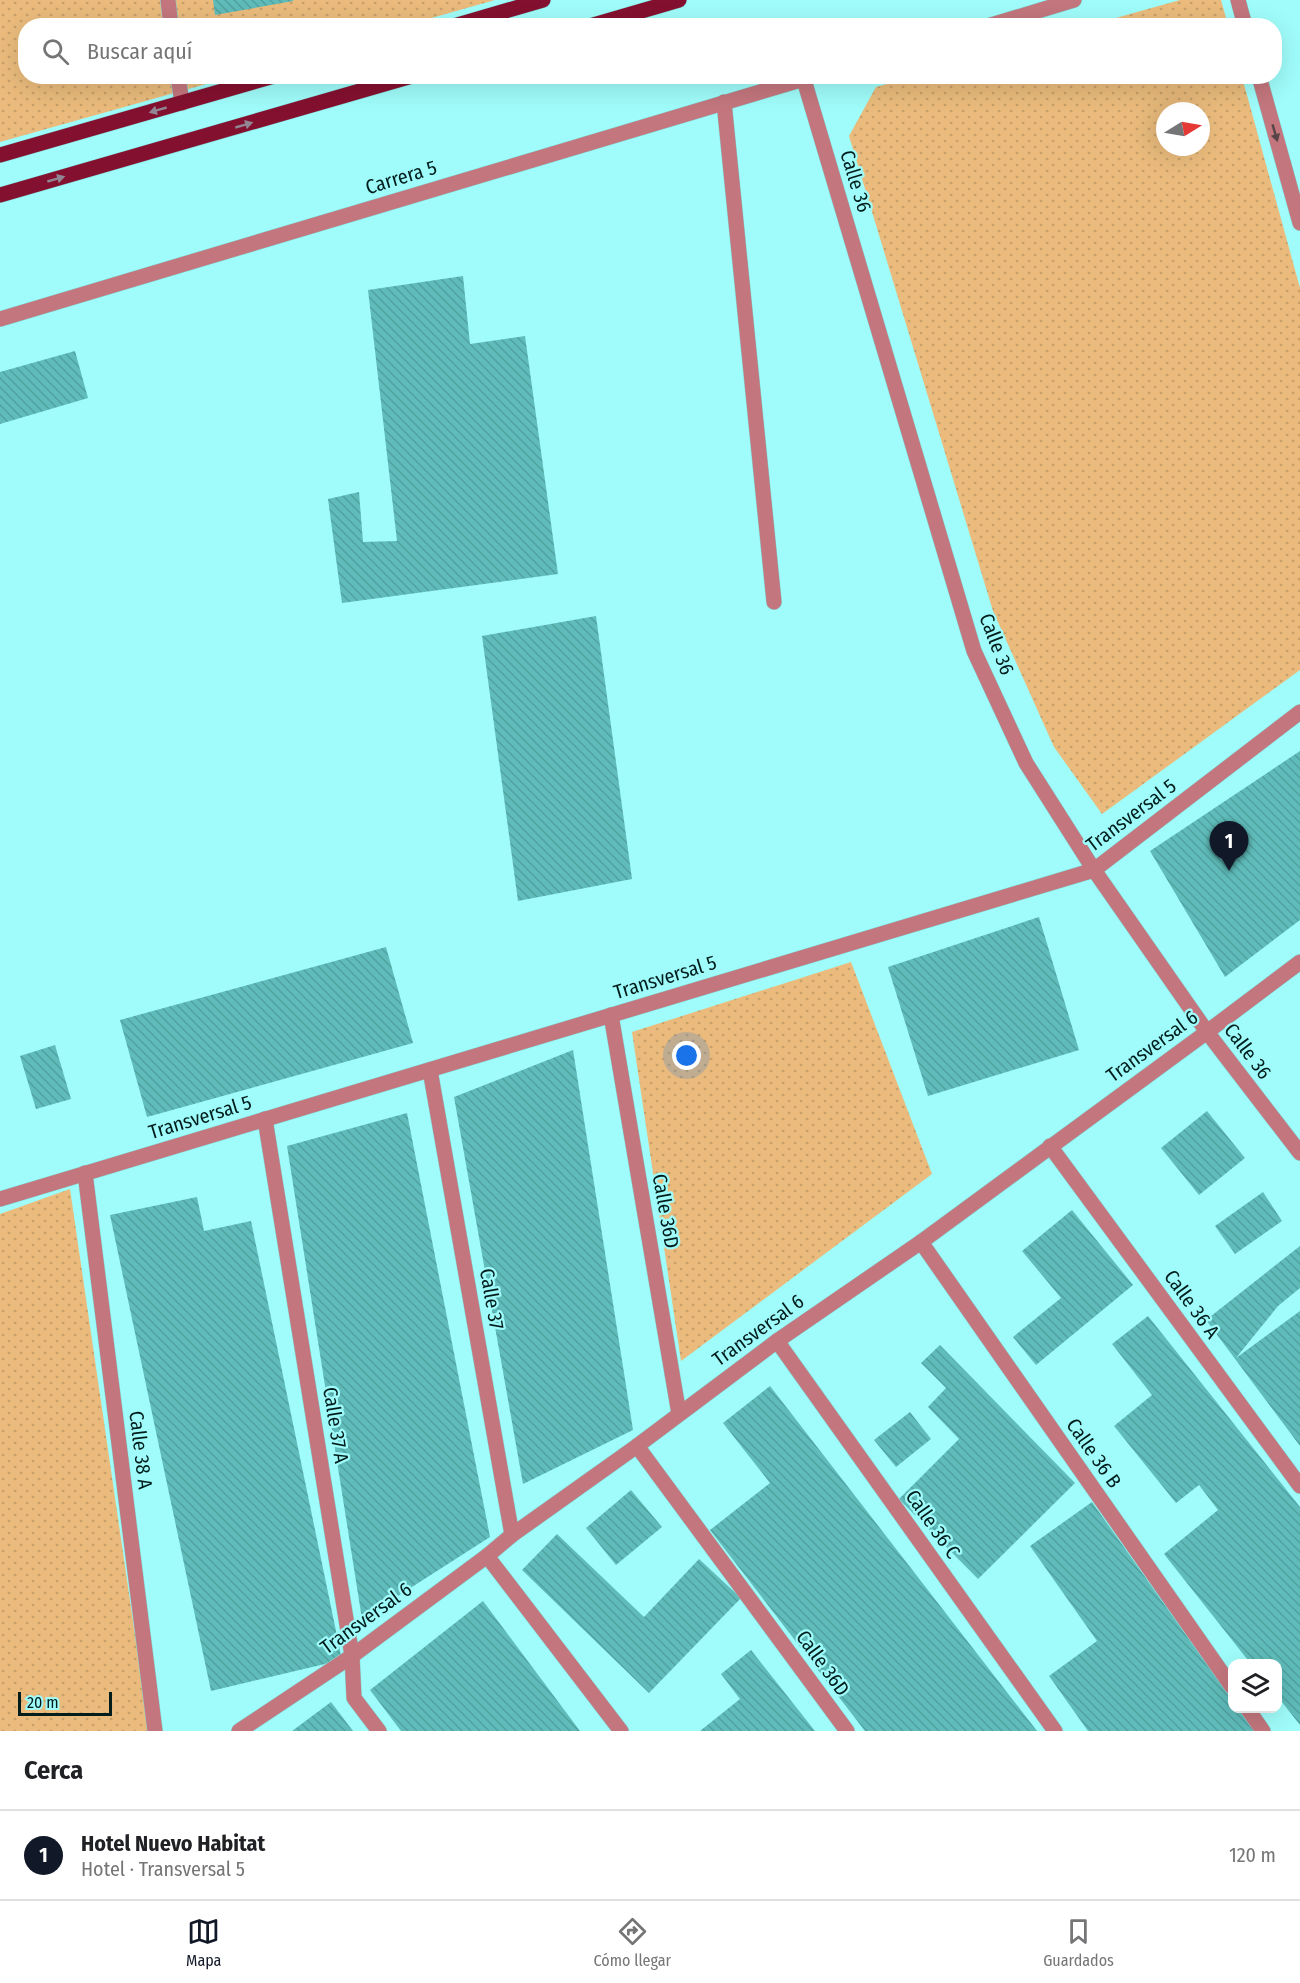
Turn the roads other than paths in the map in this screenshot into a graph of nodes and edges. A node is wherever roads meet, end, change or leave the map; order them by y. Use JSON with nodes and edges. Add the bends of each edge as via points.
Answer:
{"nodes":[{"id":1,"x":168,"y":0,"type":"edge"},
{"id":2,"x":543,"y":0,"type":"edge"},
{"id":3,"x":679,"y":0,"type":"edge"},
{"id":4,"x":1074,"y":0,"type":"edge"},
{"id":5,"x":1238,"y":0,"type":"edge"},
{"id":6,"x":170,"y":18,"type":"edge"},
{"id":7,"x":481,"y":18,"type":"edge"},
{"id":8,"x":617,"y":18,"type":"edge"},
{"id":9,"x":1014,"y":18,"type":"edge"},
{"id":10,"x":1243,"y":18,"type":"edge"},
{"id":11,"x":179,"y":84,"type":"edge"},
{"id":12,"x":247,"y":84,"type":"edge"},
{"id":13,"x":384,"y":84,"type":"edge"},
{"id":14,"x":788,"y":84,"type":"edge"},
{"id":15,"x":811,"y":84,"type":"edge"},
{"id":16,"x":1261,"y":84,"type":"edge"},
{"id":17,"x":724,"y":102,"type":"junction"},
{"id":18,"x":182,"y":103,"type":"junction"},
{"id":19,"x":0,"y":155,"type":"edge"},
{"id":20,"x":0,"y":195,"type":"edge"},
{"id":21,"x":1300,"y":223,"type":"edge"},
{"id":22,"x":0,"y":320,"type":"edge"},
{"id":23,"x":774,"y":602,"type":"dead end"},
{"id":24,"x":1300,"y":712,"type":"edge"},
{"id":25,"x":1094,"y":870,"type":"junction"},
{"id":26,"x":1300,"y":962,"type":"edge"},
{"id":27,"x":611,"y":1015,"type":"junction"},
{"id":28,"x":1208,"y":1032,"type":"junction"},
{"id":29,"x":430,"y":1070,"type":"junction"},
{"id":30,"x":265,"y":1119,"type":"junction"},
{"id":31,"x":1050,"y":1146,"type":"junction"},
{"id":32,"x":1300,"y":1153,"type":"edge"},
{"id":33,"x":85,"y":1173,"type":"junction"},
{"id":34,"x":0,"y":1199,"type":"edge"},
{"id":35,"x":921,"y":1242,"type":"junction"},
{"id":36,"x":777,"y":1341,"type":"junction"},
{"id":37,"x":679,"y":1413,"type":"junction"},
{"id":38,"x":637,"y":1446,"type":"junction"},
{"id":39,"x":1300,"y":1486,"type":"edge"},
{"id":40,"x":512,"y":1535,"type":"junction"},
{"id":41,"x":487,"y":1556,"type":"junction"},
{"id":42,"x":352,"y":1656,"type":"junction"},
{"id":43,"x":1228,"y":1680,"type":"edge"},
{"id":44,"x":1250,"y":1713,"type":"edge"},
{"id":45,"x":155,"y":1731,"type":"edge"},
{"id":46,"x":239,"y":1731,"type":"edge"},
{"id":47,"x":379,"y":1731,"type":"edge"},
{"id":48,"x":621,"y":1731,"type":"edge"},
{"id":49,"x":848,"y":1731,"type":"edge"},
{"id":50,"x":1055,"y":1731,"type":"edge"},
{"id":51,"x":1263,"y":1731,"type":"edge"}],
"edges":[{"from":1,"to":6,"type":"street"},
{"from":2,"to":7,"type":"main road"},
{"from":3,"to":8,"type":"main road"},
{"from":4,"to":9,"type":"street"},
{"from":5,"to":10,"type":"street"},
{"from":11,"to":18,"type":"street"},
{"from":12,"to":18,"type":"main road"},
{"from":20,"to":13,"type":"main road","one_way":true},
{"from":14,"to":17,"type":"street","name":"Carrera 5"},
{"from":15,"to":25,"type":"street","name":"Calle 36","via":[[974,651],[1026,763]]},
{"from":16,"to":21,"type":"street","one_way":true},
{"from":17,"to":22,"type":"street","name":"Carrera 5"},
{"from":17,"to":23,"type":"street"},
{"from":18,"to":19,"type":"main road","one_way":true},
{"from":24,"to":25,"type":"street","name":"Transversal 5"},
{"from":25,"to":27,"type":"street","name":"Transversal 5"},
{"from":25,"to":28,"type":"street","name":"Calle 36"},
{"from":26,"to":28,"type":"street","name":"Transversal 6"},
{"from":27,"to":29,"type":"street","name":"Transversal 5"},
{"from":27,"to":37,"type":"street","name":"Calle 36D"},
{"from":28,"to":31,"type":"street","name":"Transversal 6"},
{"from":28,"to":32,"type":"street","name":"Calle 36"},
{"from":29,"to":30,"type":"street","name":"Transversal 5"},
{"from":29,"to":40,"type":"street","name":"Calle 37"},
{"from":30,"to":33,"type":"street","name":"Transversal 5"},
{"from":30,"to":42,"type":"street","name":"Calle 37 A"},
{"from":31,"to":35,"type":"street","name":"Transversal 6"},
{"from":31,"to":39,"type":"street","name":"Calle 36 A"},
{"from":33,"to":34,"type":"street","name":"Transversal 5"},
{"from":33,"to":45,"type":"street","name":"Calle 38 A"},
{"from":35,"to":36,"type":"street","name":"Transversal 6"},
{"from":35,"to":43,"type":"street","name":"Calle 36 B"},
{"from":36,"to":37,"type":"street","name":"Transversal 6"},
{"from":36,"to":50,"type":"street","name":"Calle 36 C"},
{"from":37,"to":38,"type":"street","name":"Transversal 6"},
{"from":38,"to":40,"type":"street","name":"Transversal 6"},
{"from":38,"to":49,"type":"street","name":"Calle 36D"},
{"from":40,"to":41,"type":"street","name":"Transversal 6"},
{"from":41,"to":42,"type":"street","name":"Transversal 6"},
{"from":41,"to":48,"type":"street"},
{"from":42,"to":46,"type":"street","name":"Transversal 6"},
{"from":42,"to":47,"type":"street","name":"Calle 37 A","via":[[354,1698]]},
{"from":44,"to":51,"type":"street"}]}
